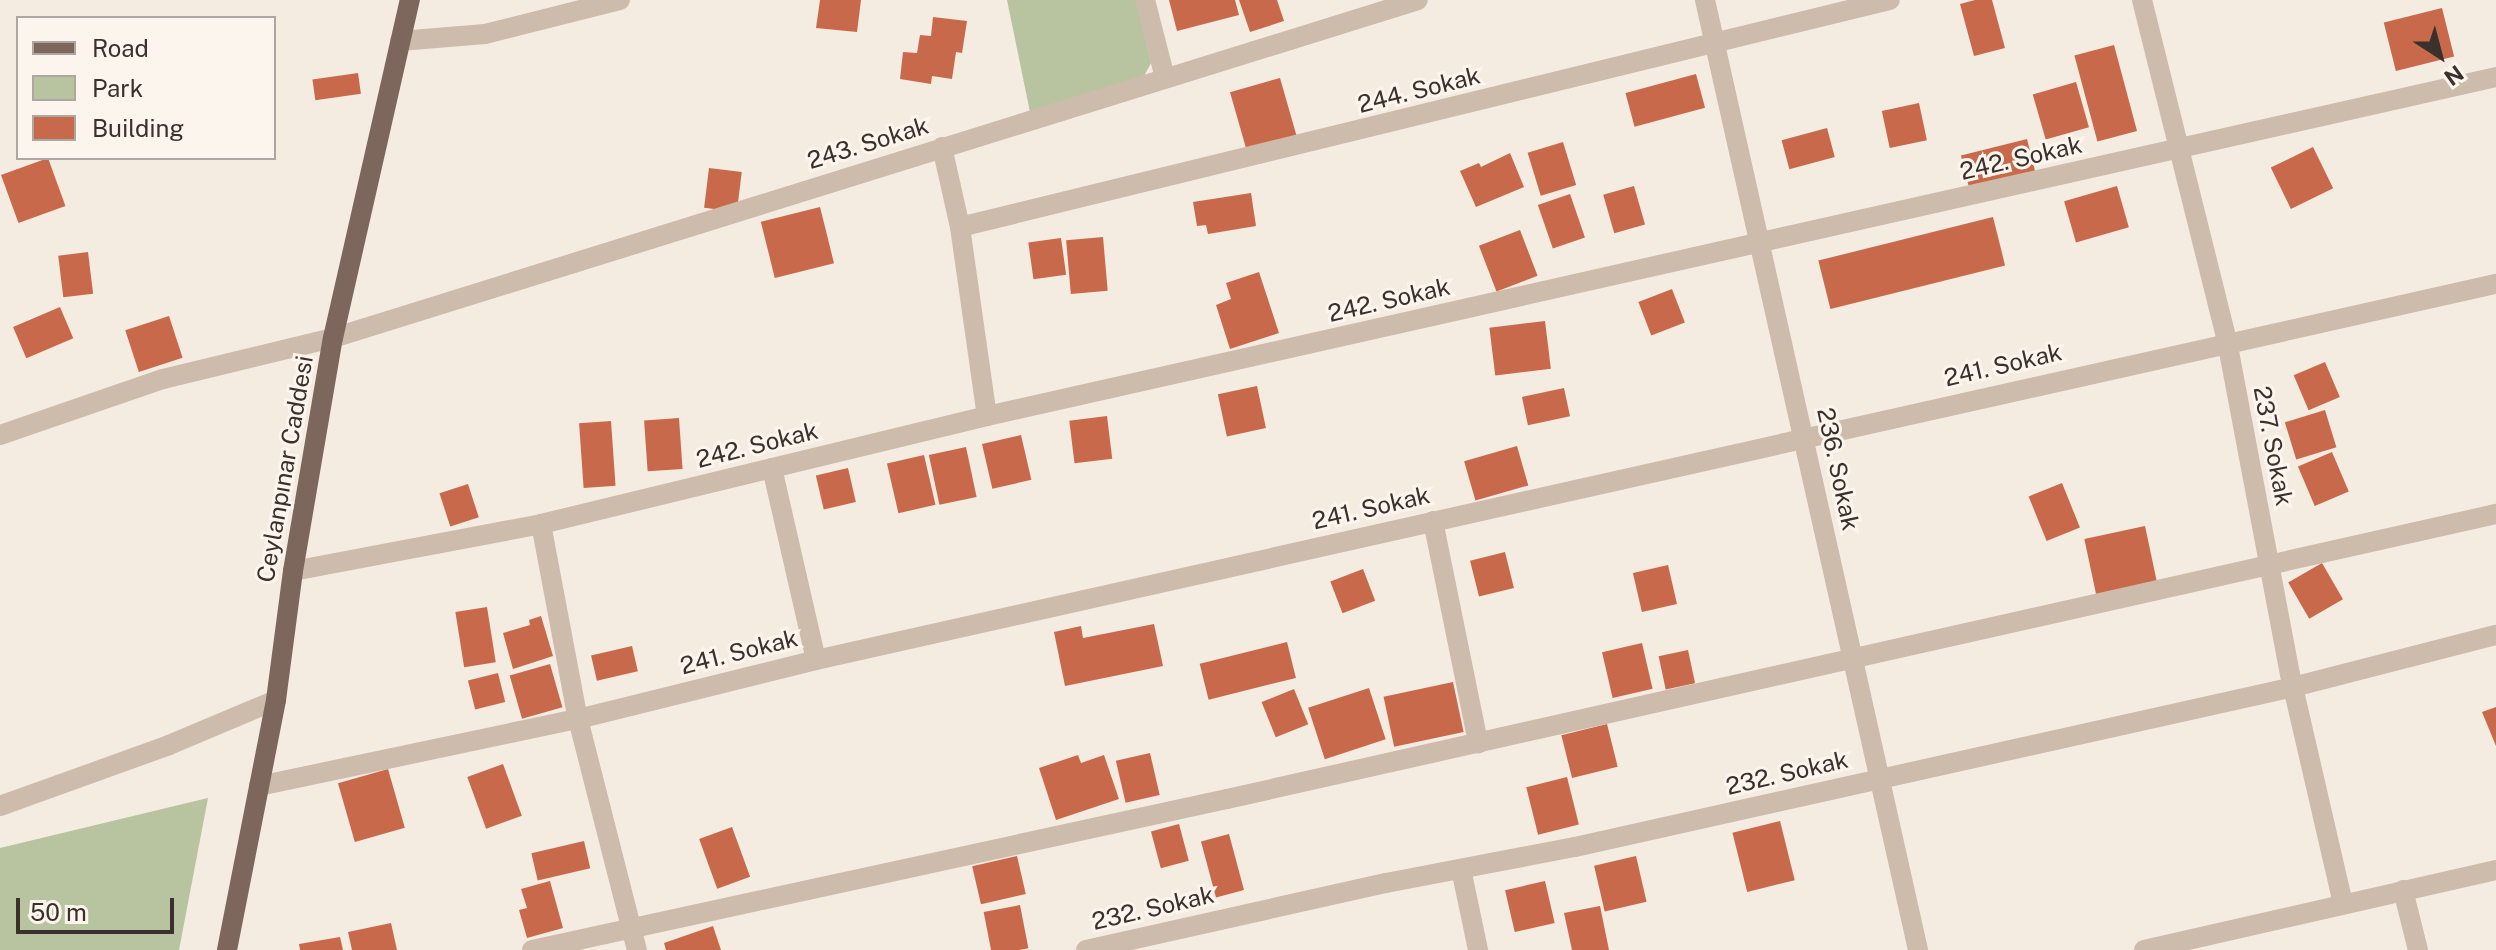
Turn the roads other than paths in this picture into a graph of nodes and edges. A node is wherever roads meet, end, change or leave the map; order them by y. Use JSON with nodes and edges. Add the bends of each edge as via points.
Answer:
{"nodes":[{"id":1,"x":410,"y":0,"type":"edge"},
{"id":2,"x":620,"y":0,"type":"edge"},
{"id":3,"x":1145,"y":0,"type":"edge"},
{"id":4,"x":1418,"y":0,"type":"edge"},
{"id":5,"x":1705,"y":0,"type":"edge"},
{"id":6,"x":1890,"y":0,"type":"edge"},
{"id":7,"x":2142,"y":0,"type":"edge"},
{"id":8,"x":400,"y":41,"type":"junction"},
{"id":9,"x":1715,"y":45,"type":"junction"},
{"id":10,"x":2496,"y":77,"type":"edge"},
{"id":11,"x":1165,"y":78,"type":"junction"},
{"id":12,"x":942,"y":147,"type":"junction"},
{"id":13,"x":2178,"y":149,"type":"junction"},
{"id":14,"x":960,"y":227,"type":"junction"},
{"id":15,"x":1761,"y":244,"type":"junction"},
{"id":16,"x":2496,"y":284,"type":"edge"},
{"id":17,"x":333,"y":338,"type":"junction"},
{"id":18,"x":2227,"y":341,"type":"junction"},
{"id":19,"x":987,"y":416,"type":"junction"},
{"id":20,"x":0,"y":435,"type":"edge"},
{"id":21,"x":1804,"y":437,"type":"junction"},
{"id":22,"x":772,"y":468,"type":"junction"},
{"id":23,"x":2496,"y":514,"type":"edge"},
{"id":24,"x":1433,"y":521,"type":"junction"},
{"id":25,"x":541,"y":524,"type":"junction"},
{"id":26,"x":2269,"y":565,"type":"junction"},
{"id":27,"x":293,"y":571,"type":"junction"},
{"id":28,"x":2496,"y":635,"type":"edge"},
{"id":29,"x":1853,"y":659,"type":"junction"},
{"id":30,"x":816,"y":660,"type":"junction"},
{"id":31,"x":2293,"y":687,"type":"junction"},
{"id":32,"x":276,"y":700,"type":"junction"},
{"id":33,"x":578,"y":719,"type":"junction"},
{"id":34,"x":1478,"y":743,"type":"junction"},
{"id":35,"x":1879,"y":779,"type":"junction"},
{"id":36,"x":259,"y":786,"type":"junction"},
{"id":37,"x":0,"y":806,"type":"edge"},
{"id":38,"x":1461,"y":869,"type":"junction"},
{"id":39,"x":2496,"y":870,"type":"edge"},
{"id":40,"x":2403,"y":890,"type":"junction"},
{"id":41,"x":2343,"y":904,"type":"junction"},
{"id":42,"x":635,"y":940,"type":"edge"},
{"id":43,"x":2204,"y":943,"type":"edge"},
{"id":44,"x":227,"y":950,"type":"edge"},
{"id":45,"x":532,"y":950,"type":"edge"},
{"id":46,"x":1086,"y":950,"type":"edge"},
{"id":47,"x":1478,"y":950,"type":"edge"},
{"id":48,"x":1918,"y":950,"type":"edge"},
{"id":49,"x":2144,"y":950,"type":"edge"},
{"id":50,"x":2418,"y":950,"type":"edge"}],
"edges":[{"from":1,"to":8,"type":"main road","name":"Ceylanpınar Caddesi"},
{"from":2,"to":8,"type":"street","via":[[485,34]]},
{"from":3,"to":11,"type":"street"},
{"from":4,"to":11,"type":"street","name":"243. Sokak"},
{"from":5,"to":9,"type":"street","name":"236. Sokak"},
{"from":6,"to":9,"type":"street","name":"244. Sokak"},
{"from":7,"to":13,"type":"street","name":"237. Sokak"},
{"from":8,"to":17,"type":"main road","name":"Ceylanpınar Caddesi"},
{"from":9,"to":14,"type":"street","name":"244. Sokak"},
{"from":9,"to":15,"type":"street","name":"236. Sokak"},
{"from":10,"to":13,"type":"street","name":"242. Sokak"},
{"from":11,"to":12,"type":"street","name":"243. Sokak"},
{"from":12,"to":14,"type":"street"},
{"from":12,"to":17,"type":"street","name":"243. Sokak"},
{"from":13,"to":15,"type":"street","name":"242. Sokak"},
{"from":13,"to":18,"type":"street","name":"237. Sokak"},
{"from":14,"to":19,"type":"street"},
{"from":15,"to":19,"type":"street","name":"242. Sokak"},
{"from":15,"to":21,"type":"street","name":"236. Sokak"},
{"from":16,"to":18,"type":"street","name":"241. Sokak"},
{"from":17,"to":20,"type":"street","name":"243. Sokak","via":[[163,379]]},
{"from":17,"to":27,"type":"main road","name":"Ceylanpınar Caddesi"},
{"from":18,"to":21,"type":"street","name":"241. Sokak"},
{"from":18,"to":26,"type":"street","name":"237. Sokak"},
{"from":19,"to":22,"type":"street","name":"242. Sokak"},
{"from":21,"to":24,"type":"street","name":"241. Sokak"},
{"from":21,"to":29,"type":"street","name":"236. Sokak"},
{"from":22,"to":25,"type":"street","name":"242. Sokak"},
{"from":22,"to":30,"type":"street"},
{"from":23,"to":26,"type":"street"},
{"from":24,"to":30,"type":"street","name":"241. Sokak"},
{"from":24,"to":34,"type":"street"},
{"from":25,"to":27,"type":"street","name":"242. Sokak"},
{"from":25,"to":33,"type":"street"},
{"from":26,"to":29,"type":"street"},
{"from":26,"to":31,"type":"street","name":"237. Sokak"},
{"from":27,"to":32,"type":"main road","name":"Ceylanpınar Caddesi"},
{"from":28,"to":31,"type":"street","name":"232. Sokak"},
{"from":29,"to":34,"type":"street"},
{"from":29,"to":35,"type":"street","name":"236. Sokak"},
{"from":30,"to":33,"type":"street","name":"241. Sokak"},
{"from":31,"to":35,"type":"street","name":"232. Sokak"},
{"from":31,"to":41,"type":"street","name":"237. Sokak"},
{"from":32,"to":36,"type":"main road","name":"Ceylanpınar Caddesi"},
{"from":32,"to":37,"type":"street"},
{"from":33,"to":36,"type":"street","name":"241. Sokak"},
{"from":33,"to":42,"type":"street"},
{"from":34,"to":42,"type":"street"},
{"from":35,"to":38,"type":"street","name":"232. Sokak"},
{"from":35,"to":48,"type":"street","name":"236. Sokak"},
{"from":36,"to":44,"type":"main road","name":"Ceylanpınar Caddesi"},
{"from":38,"to":46,"type":"street","name":"232. Sokak"},
{"from":38,"to":47,"type":"street"},
{"from":39,"to":40,"type":"street"},
{"from":40,"to":41,"type":"street"},
{"from":40,"to":50,"type":"street"},
{"from":41,"to":43,"type":"street"},
{"from":42,"to":45,"type":"street"},
{"from":43,"to":49,"type":"street"}]}
